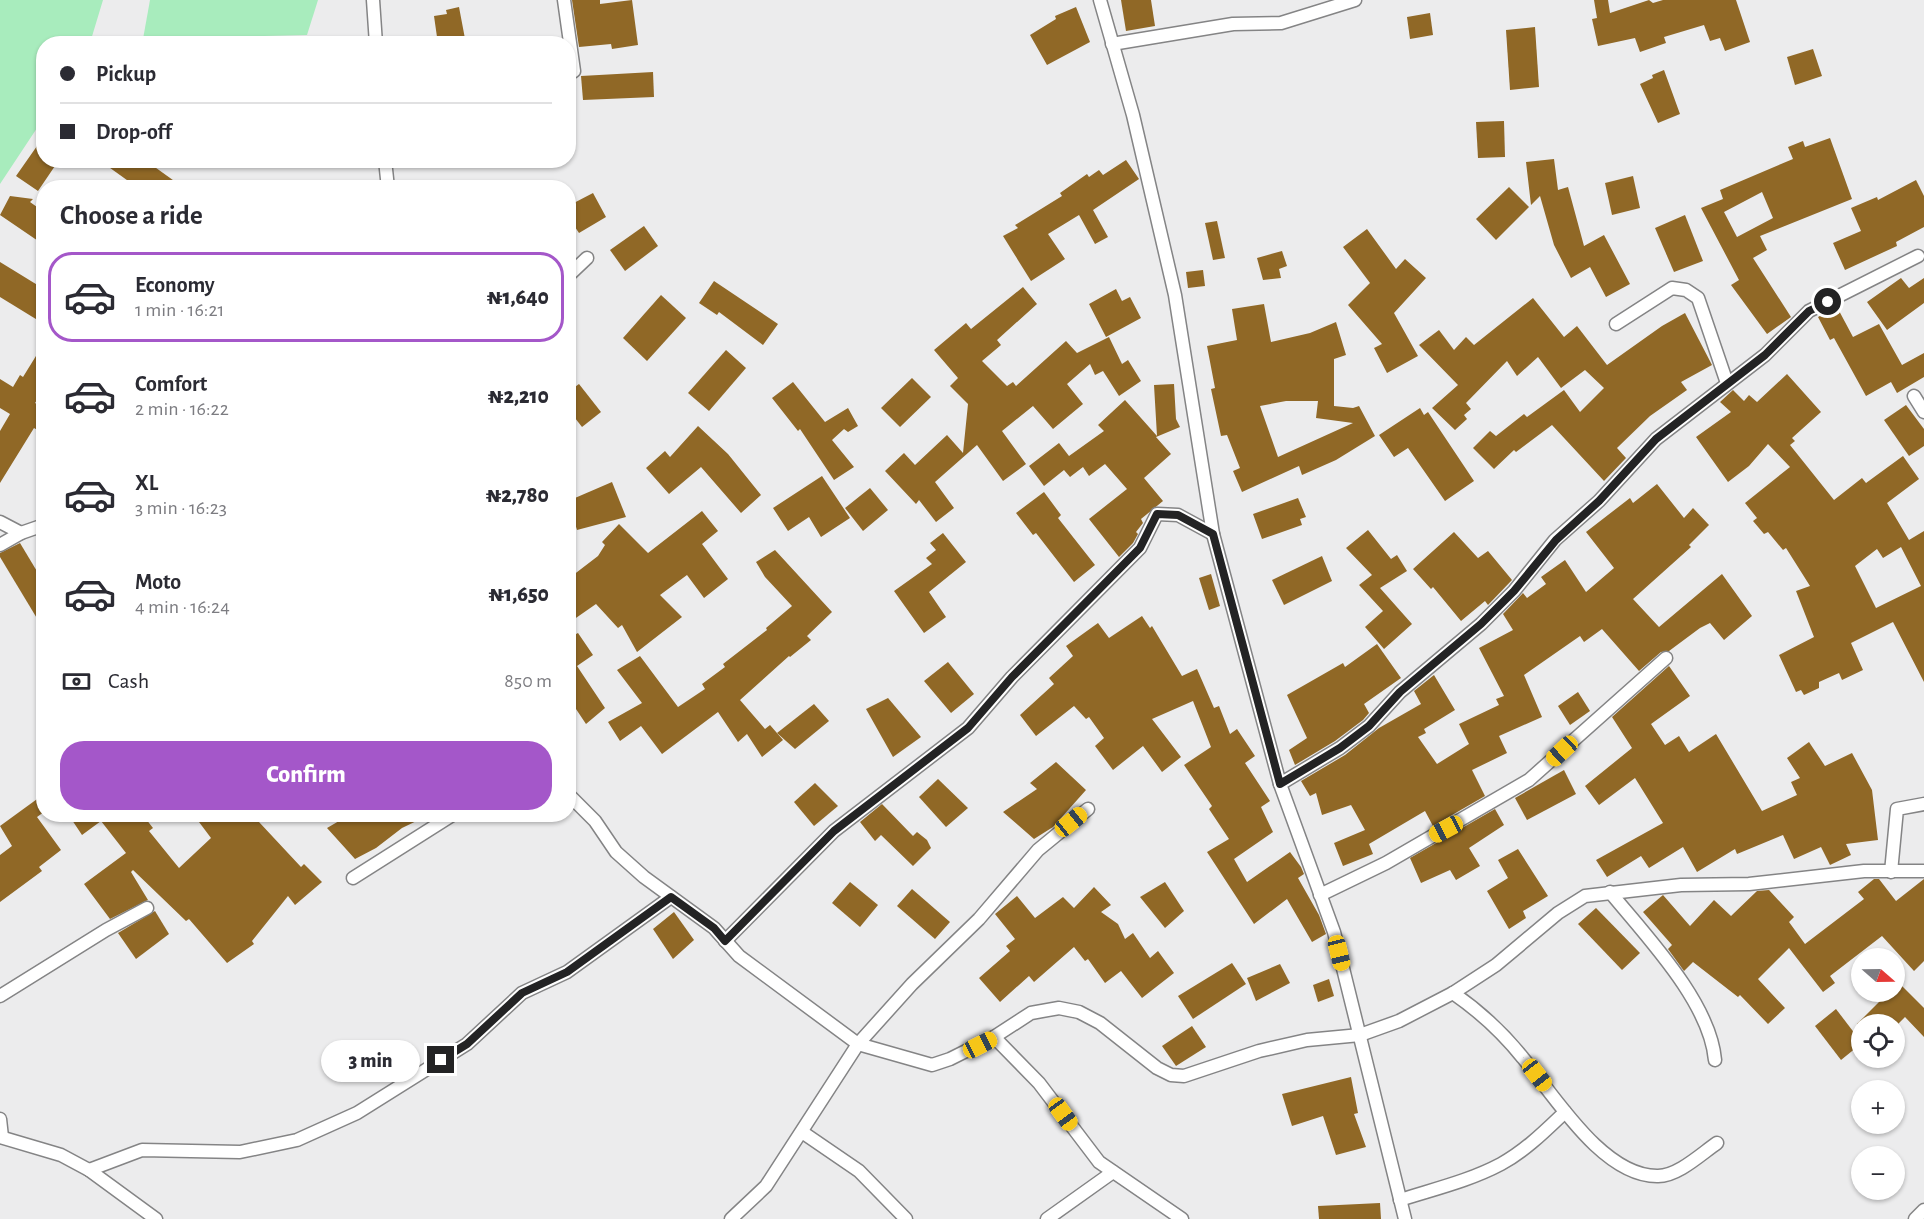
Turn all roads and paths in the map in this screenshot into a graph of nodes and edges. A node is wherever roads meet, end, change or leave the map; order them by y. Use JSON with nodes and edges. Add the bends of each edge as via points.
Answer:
{"nodes":[{"id":1,"x":373,"y":0,"type":"edge"},
{"id":2,"x":564,"y":0,"type":"edge"},
{"id":3,"x":1100,"y":0,"type":"edge"},
{"id":4,"x":1355,"y":0,"type":"edge"},
{"id":5,"x":375,"y":36,"type":"edge"},
{"id":6,"x":569,"y":36,"type":"edge"},
{"id":7,"x":1112,"y":45,"type":"junction"},
{"id":8,"x":1918,"y":256,"type":"dead end"},
{"id":9,"x":587,"y":258,"type":"dead end"},
{"id":10,"x":576,"y":268,"type":"edge"},
{"id":11,"x":1616,"y":324,"type":"dead end"},
{"id":12,"x":1727,"y":383,"type":"junction"},
{"id":13,"x":1914,"y":396,"type":"dead end"},
{"id":14,"x":1924,"y":412,"type":"edge"},
{"id":15,"x":0,"y":522,"type":"edge"},
{"id":16,"x":36,"y":528,"type":"edge"},
{"id":17,"x":21,"y":533,"type":"junction"},
{"id":18,"x":1213,"y":534,"type":"junction"},
{"id":19,"x":0,"y":545,"type":"edge"},
{"id":20,"x":1666,"y":658,"type":"dead end"},
{"id":21,"x":1280,"y":784,"type":"junction"},
{"id":22,"x":576,"y":802,"type":"edge"},
{"id":23,"x":1924,"y":804,"type":"edge"},
{"id":24,"x":1088,"y":809,"type":"dead end"},
{"id":25,"x":441,"y":822,"type":"edge"},
{"id":26,"x":1924,"y":871,"type":"edge"},
{"id":27,"x":1891,"y":872,"type":"junction"},
{"id":28,"x":353,"y":878,"type":"dead end"},
{"id":29,"x":1610,"y":892,"type":"junction"},
{"id":30,"x":1320,"y":895,"type":"junction"},
{"id":31,"x":671,"y":897,"type":"junction"},
{"id":32,"x":147,"y":908,"type":"dead end"},
{"id":33,"x":725,"y":941,"type":"junction"},
{"id":34,"x":1453,"y":993,"type":"junction"},
{"id":35,"x":0,"y":996,"type":"edge"},
{"id":36,"x":1359,"y":1035,"type":"junction"},
{"id":37,"x":994,"y":1037,"type":"junction"},
{"id":38,"x":858,"y":1044,"type":"junction"},
{"id":39,"x":1715,"y":1060,"type":"dead end"},
{"id":40,"x":1565,"y":1112,"type":"junction"},
{"id":41,"x":0,"y":1119,"type":"edge"},
{"id":42,"x":802,"y":1132,"type":"junction"},
{"id":43,"x":1,"y":1137,"type":"edge"},
{"id":44,"x":1717,"y":1143,"type":"dead end"},
{"id":45,"x":89,"y":1170,"type":"junction"},
{"id":46,"x":1113,"y":1172,"type":"junction"},
{"id":47,"x":1400,"y":1200,"type":"junction"},
{"id":48,"x":1924,"y":1210,"type":"edge"},
{"id":49,"x":156,"y":1219,"type":"edge"},
{"id":50,"x":730,"y":1219,"type":"edge"},
{"id":51,"x":906,"y":1219,"type":"edge"},
{"id":52,"x":1047,"y":1219,"type":"edge"},
{"id":53,"x":1182,"y":1219,"type":"edge"},
{"id":54,"x":1405,"y":1219,"type":"edge"},
{"id":55,"x":1915,"y":1219,"type":"edge"}],
"edges":[{"from":1,"to":5,"type":"street"},
{"from":2,"to":6,"type":"street"},
{"from":3,"to":7,"type":"street"},
{"from":4,"to":7,"type":"street","via":[[1281,22],[1233,24]]},
{"from":7,"to":18,"type":"street","via":[[1176,295]]},
{"from":8,"to":12,"type":"street","via":[[1809,311],[1765,355]]},
{"from":9,"to":10,"type":"street"},
{"from":11,"to":12,"type":"street","via":[[1672,288],[1686,290],[1698,298]]},
{"from":12,"to":21,"type":"street","via":[[1656,439],[1599,501],[1556,540],[1506,600],[1400,692],[1369,726]]},
{"from":13,"to":14,"type":"street"},
{"from":15,"to":17,"type":"street"},
{"from":16,"to":17,"type":"street"},
{"from":17,"to":19,"type":"street"},
{"from":18,"to":21,"type":"street"},
{"from":18,"to":33,"type":"street","via":[[1178,515],[1157,514],[1140,548],[1012,677],[968,728],[834,831]]},
{"from":20,"to":30,"type":"street","via":[[1529,780],[1386,863]]},
{"from":21,"to":30,"type":"street"},
{"from":22,"to":31,"type":"street","via":[[616,852]]},
{"from":23,"to":27,"type":"street","via":[[1897,809]]},
{"from":24,"to":38,"type":"street","via":[[1038,850],[979,919]]},
{"from":25,"to":28,"type":"street"},
{"from":26,"to":27,"type":"street"},
{"from":27,"to":29,"type":"street"},
{"from":29,"to":34,"type":"street","via":[[1585,896],[1558,913],[1496,965]]},
{"from":29,"to":39,"type":"street","via":[[1677,973],[1713,1039]]},
{"from":30,"to":36,"type":"street","via":[[1334,933]]},
{"from":31,"to":33,"type":"street","via":[[714,928]]},
{"from":31,"to":45,"type":"street","via":[[567,972],[522,993],[467,1044],[357,1113],[297,1140],[269,1146],[214,1154],[142,1150]]},
{"from":32,"to":35,"type":"street"},
{"from":33,"to":38,"type":"street","via":[[739,956]]},
{"from":34,"to":36,"type":"street","via":[[1399,1021]]},
{"from":34,"to":40,"type":"street","via":[[1479,1011]]},
{"from":36,"to":37,"type":"street","via":[[1307,1040],[1259,1051],[1184,1076],[1157,1068],[1100,1023],[1079,1012],[1059,1008],[1031,1013]]},
{"from":36,"to":47,"type":"street"},
{"from":37,"to":38,"type":"street","via":[[932,1065]]},
{"from":37,"to":46,"type":"street","via":[[1039,1083],[1099,1162]]},
{"from":38,"to":42,"type":"street"},
{"from":40,"to":44,"type":"street","via":[[1618,1163],[1658,1176],[1679,1169]]},
{"from":40,"to":47,"type":"street","via":[[1536,1140],[1503,1163],[1473,1177]]},
{"from":41,"to":43,"type":"street"},
{"from":42,"to":50,"type":"street","via":[[766,1186]]},
{"from":42,"to":51,"type":"street","via":[[859,1171]]},
{"from":43,"to":45,"type":"street","via":[[61,1155]]},
{"from":45,"to":49,"type":"street"},
{"from":46,"to":52,"type":"street"},
{"from":46,"to":53,"type":"street"},
{"from":47,"to":54,"type":"street"},
{"from":48,"to":55,"type":"street"}]}
